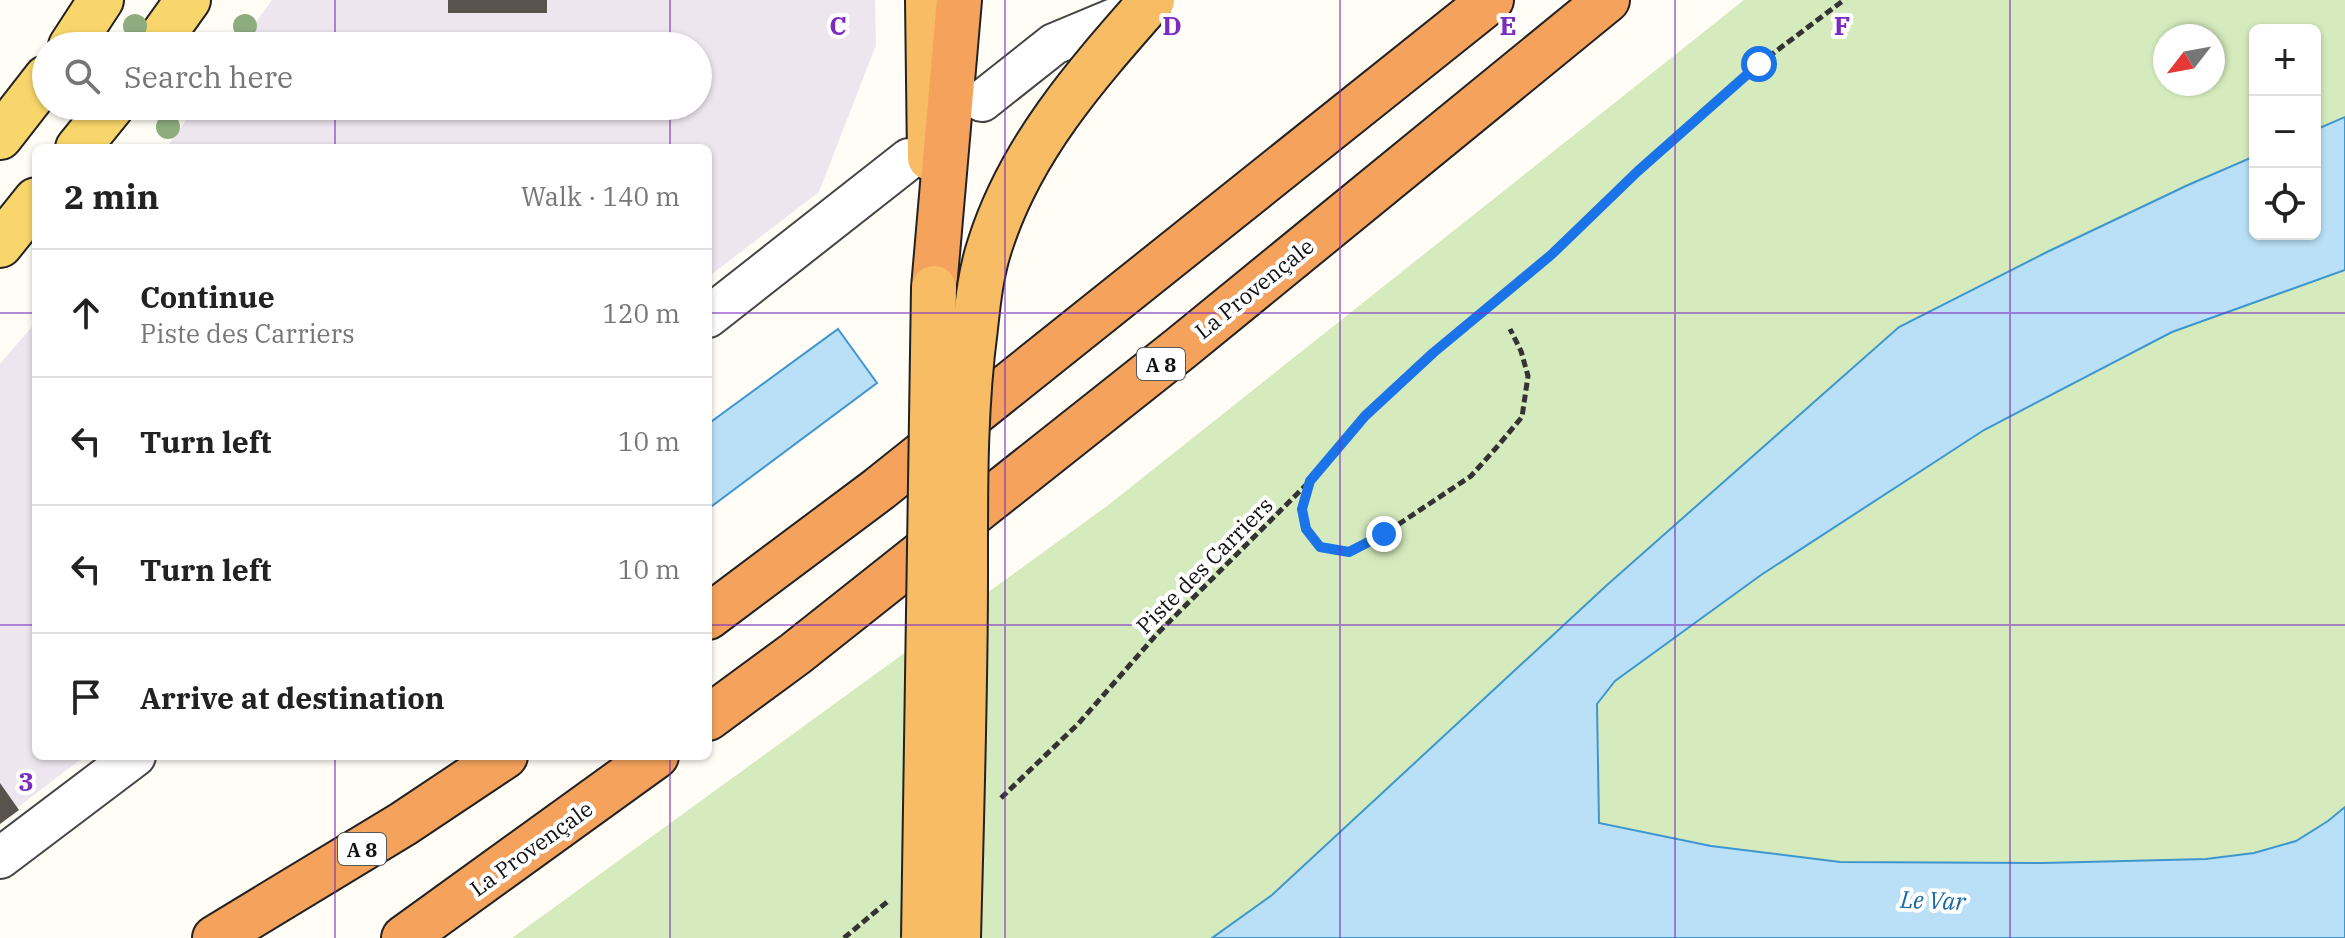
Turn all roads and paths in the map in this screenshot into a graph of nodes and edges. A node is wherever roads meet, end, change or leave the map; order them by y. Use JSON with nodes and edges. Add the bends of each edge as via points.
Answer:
{"nodes":[{"id":1,"x":101,"y":0,"type":"edge"},
{"id":2,"x":188,"y":0,"type":"edge"},
{"id":3,"x":928,"y":0,"type":"edge"},
{"id":4,"x":959,"y":0,"type":"edge"},
{"id":5,"x":1152,"y":0,"type":"edge"},
{"id":6,"x":1159,"y":0,"type":"edge"},
{"id":7,"x":1491,"y":0,"type":"edge"},
{"id":8,"x":1607,"y":0,"type":"edge"},
{"id":9,"x":1844,"y":0,"type":"edge"},
{"id":10,"x":80,"y":32,"type":"edge"},
{"id":11,"x":165,"y":32,"type":"edge"},
{"id":12,"x":32,"y":96,"type":"edge"},
{"id":13,"x":982,"y":101,"type":"dead end"},
{"id":14,"x":101,"y":120,"type":"edge"},
{"id":15,"x":0,"y":137,"type":"edge"},
{"id":16,"x":81,"y":144,"type":"edge"},
{"id":17,"x":909,"y":159,"type":"dead end"},
{"id":18,"x":32,"y":205,"type":"edge"},
{"id":19,"x":0,"y":245,"type":"edge"},
{"id":20,"x":934,"y":288,"type":"junction"},
{"id":21,"x":712,"y":314,"type":"edge"},
{"id":22,"x":1510,"y":329,"type":"dead end"},
{"id":23,"x":1310,"y":481,"type":"junction"},
{"id":24,"x":712,"y":614,"type":"edge"},
{"id":25,"x":712,"y":715,"type":"edge"},
{"id":26,"x":130,"y":760,"type":"edge"},
{"id":27,"x":499,"y":760,"type":"edge"},
{"id":28,"x":650,"y":760,"type":"edge"},
{"id":29,"x":999,"y":801,"type":"dead end"},
{"id":30,"x":0,"y":858,"type":"edge"},
{"id":31,"x":893,"y":897,"type":"dead end"},
{"id":32,"x":215,"y":938,"type":"edge"},
{"id":33,"x":404,"y":938,"type":"edge"},
{"id":34,"x":844,"y":938,"type":"edge"},
{"id":35,"x":924,"y":938,"type":"edge"},
{"id":36,"x":958,"y":938,"type":"edge"}],
"edges":[{"from":1,"to":10,"type":"main road"},
{"from":2,"to":11,"type":"main road"},
{"from":3,"to":20,"type":"highway"},
{"from":4,"to":20,"type":"highway"},
{"from":5,"to":36,"type":"highway","bridge":true,"via":[[1064,103],[1024,163],[989,246],[980,287],[965,471]]},
{"from":6,"to":13,"type":"street","via":[[1054,44]]},
{"from":7,"to":24,"type":"highway","via":[[879,489]]},
{"from":8,"to":25,"type":"highway","name":"La Provençale","number":"A 8","via":[[1181,348]]},
{"from":9,"to":23,"type":"path","name":"Piste des Carriers","via":[[1759,64],[1551,255],[1433,353],[1365,416]]},
{"from":12,"to":15,"type":"main road"},
{"from":14,"to":16,"type":"main road"},
{"from":17,"to":21,"type":"street"},
{"from":18,"to":19,"type":"main road"},
{"from":20,"to":35,"type":"highway","bridge":true},
{"from":22,"to":23,"type":"path","via":[[1528,376],[1522,417],[1471,476],[1349,552],[1320,547],[1306,529],[1302,509]]},
{"from":23,"to":29,"type":"path","name":"Piste des Carriers"},
{"from":26,"to":30,"type":"street"},
{"from":27,"to":32,"type":"highway","number":"A 8"},
{"from":28,"to":33,"type":"highway","name":"La Provençale"},
{"from":31,"to":34,"type":"path"}]}
